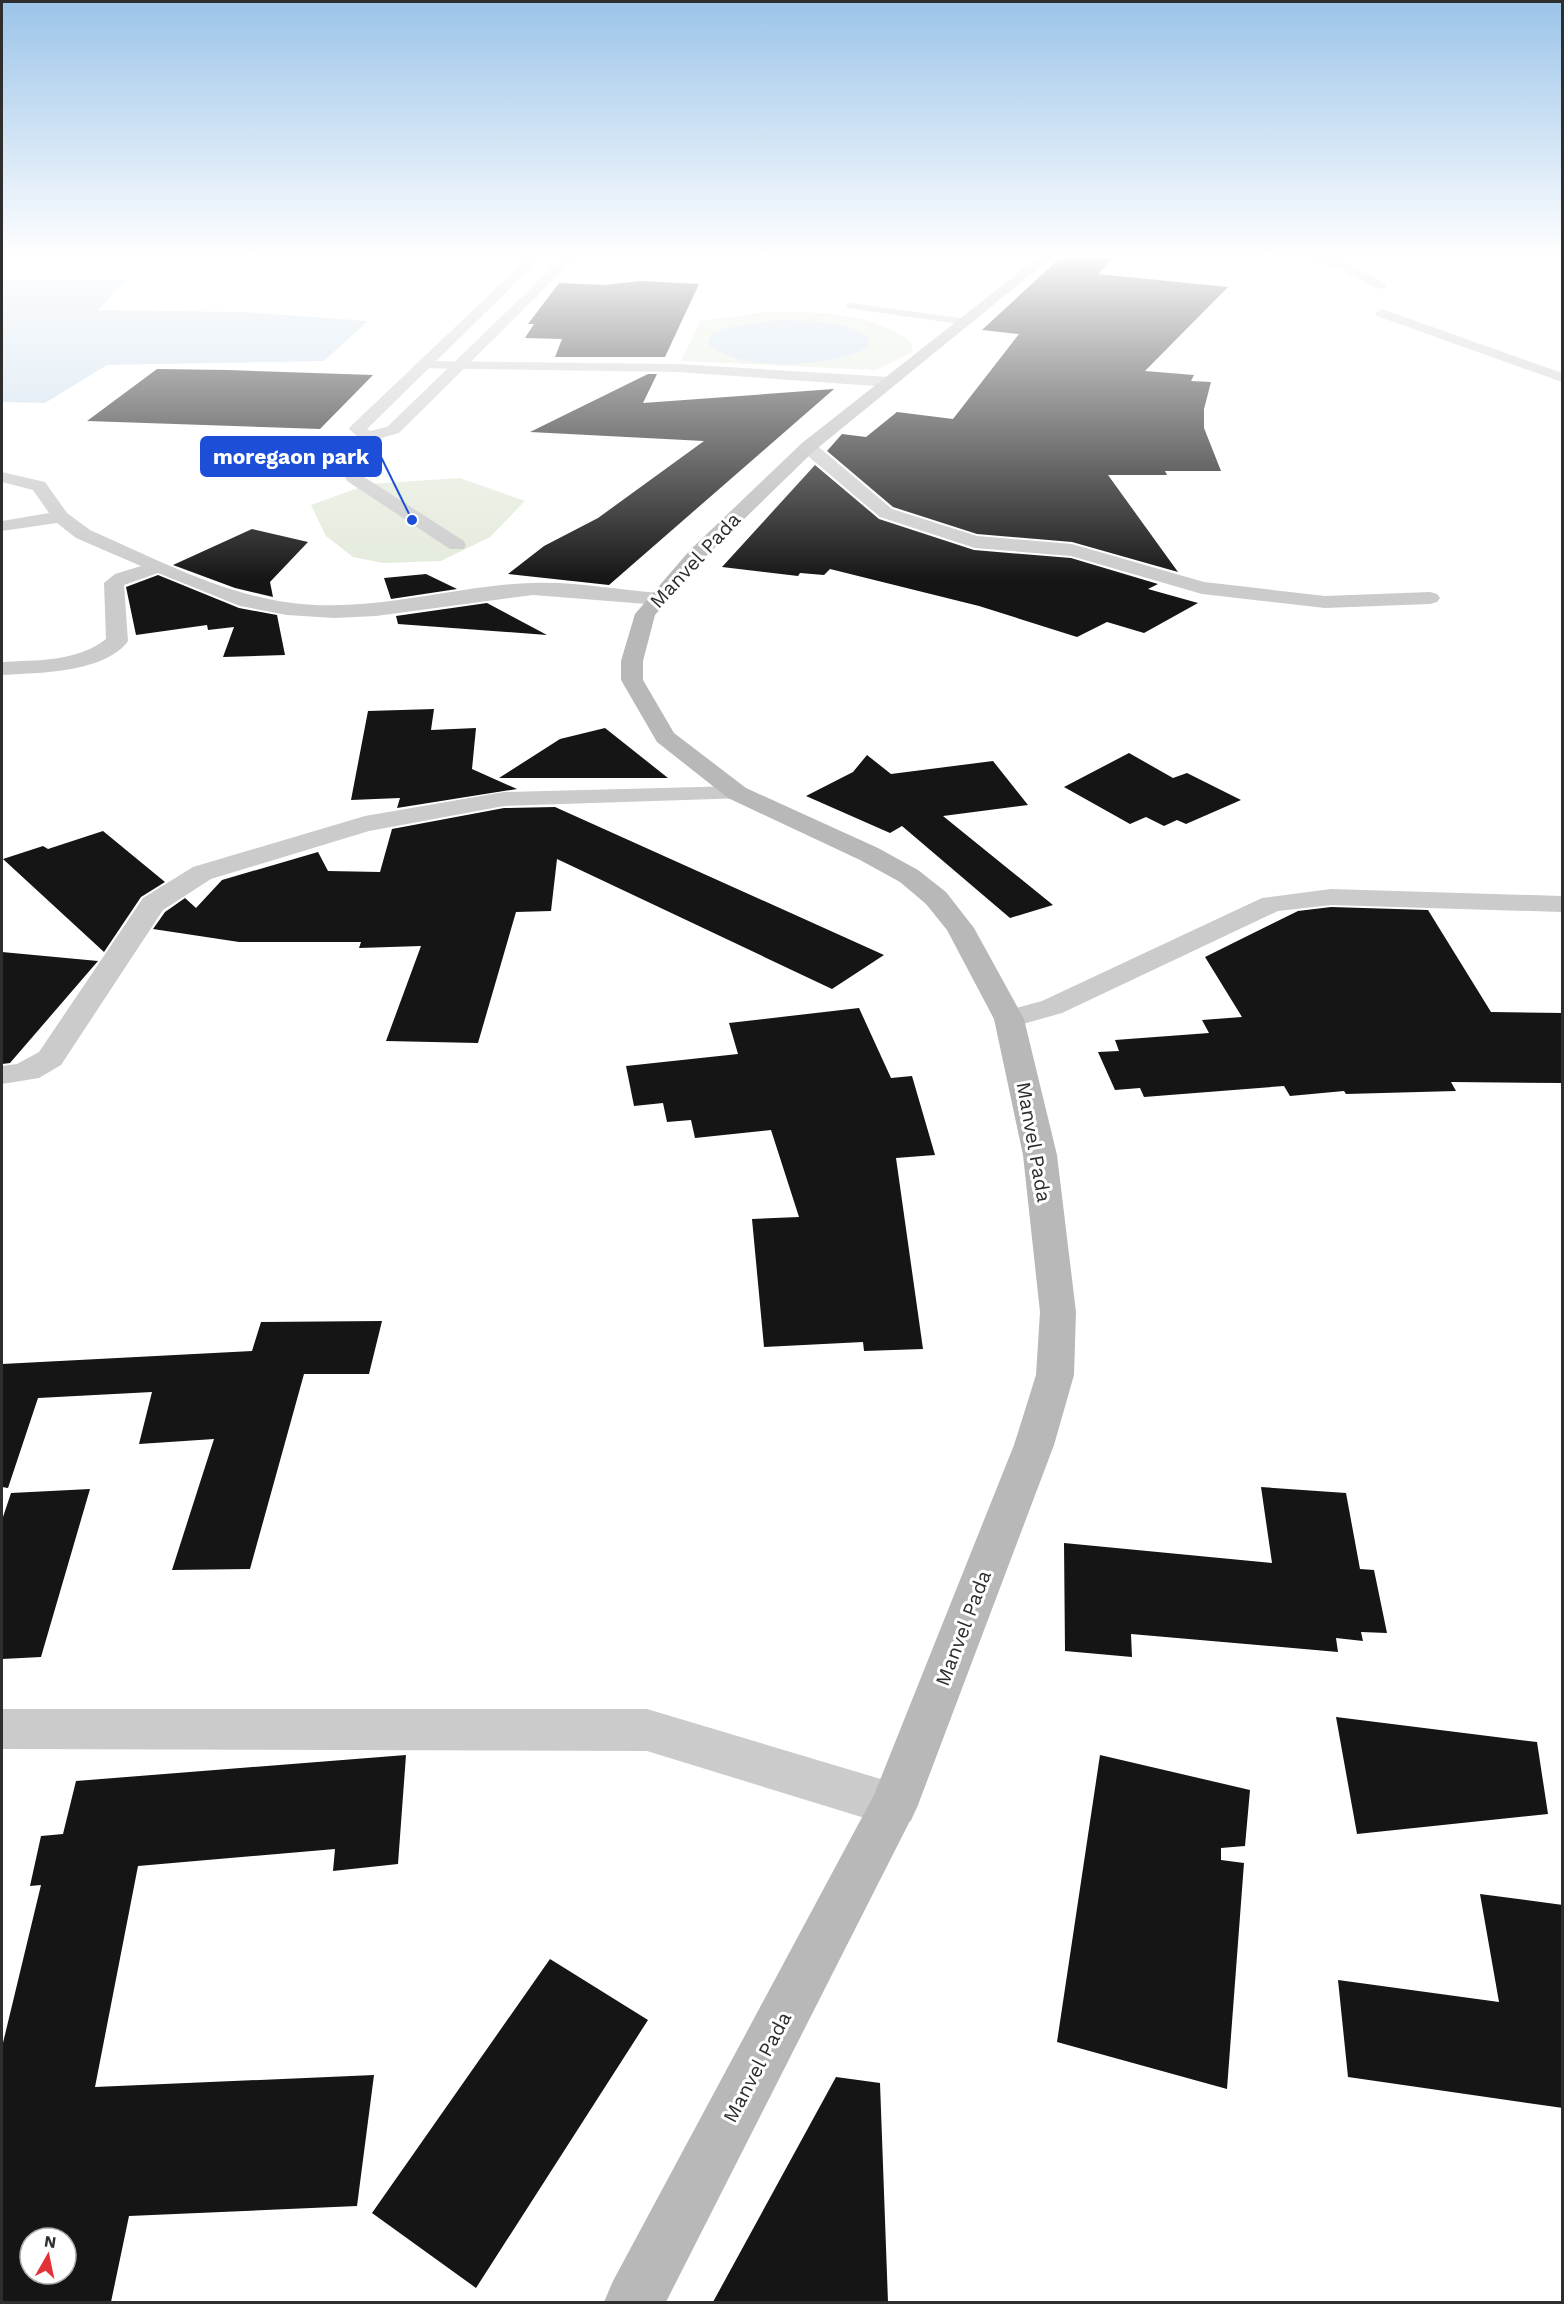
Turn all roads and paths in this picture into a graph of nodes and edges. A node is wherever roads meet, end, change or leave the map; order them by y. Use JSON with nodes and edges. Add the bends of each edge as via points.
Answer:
{"nodes":[{"id":1,"x":421,"y":365,"type":"edge"},
{"id":2,"x":461,"y":366,"type":"edge"},
{"id":3,"x":545,"y":366,"type":"edge"},
{"id":4,"x":911,"y":366,"type":"edge"},
{"id":5,"x":1528,"y":366,"type":"edge"},
{"id":6,"x":1563,"y":378,"type":"edge"},
{"id":7,"x":890,"y":382,"type":"junction"},
{"id":8,"x":367,"y":437,"type":"junction"},
{"id":9,"x":808,"y":447,"type":"junction"},
{"id":10,"x":2,"y":477,"type":"edge"},
{"id":11,"x":61,"y":517,"type":"junction"},
{"id":12,"x":2,"y":526,"type":"edge"},
{"id":13,"x":457,"y":544,"type":"dead end"},
{"id":14,"x":159,"y":567,"type":"junction"},
{"id":15,"x":1430,"y":598,"type":"dead end"},
{"id":16,"x":659,"y":599,"type":"junction"},
{"id":17,"x":2,"y":668,"type":"edge"},
{"id":18,"x":737,"y":793,"type":"junction"},
{"id":19,"x":1563,"y":904,"type":"edge"},
{"id":20,"x":1009,"y":1019,"type":"junction"},
{"id":21,"x":2,"y":1075,"type":"edge"},
{"id":22,"x":2,"y":1729,"type":"edge"},
{"id":23,"x":894,"y":1804,"type":"junction"},
{"id":24,"x":634,"y":2302,"type":"edge"}],
"edges":[{"from":1,"to":8,"type":"street","via":[[357,429]]},
{"from":2,"to":8,"type":"street","via":[[393,430]]},
{"from":3,"to":7,"type":"street","via":[[678,368]]},
{"from":4,"to":7,"type":"main road","name":"Manvel Pada"},
{"from":5,"to":6,"type":"street"},
{"from":7,"to":9,"type":"main road","name":"Manvel Pada"},
{"from":8,"to":13,"type":"street","via":[[353,449],[353,477]]},
{"from":9,"to":15,"type":"street","via":[[886,513],[975,542],[1072,550],[1202,588],[1298,601]]},
{"from":9,"to":16,"type":"main road","name":"Manvel Pada","via":[[696,554]]},
{"from":10,"to":11,"type":"street","via":[[39,486]]},
{"from":11,"to":12,"type":"street"},
{"from":11,"to":14,"type":"street","via":[[83,534]]},
{"from":14,"to":16,"type":"street","via":[[247,602],[287,609],[376,610],[533,589]]},
{"from":14,"to":17,"type":"street","via":[[114,583],[117,641],[108,650],[72,661]]},
{"from":16,"to":18,"type":"main road","name":"Manvel Pada","via":[[645,614],[632,661],[632,680],[664,737]]},
{"from":18,"to":20,"type":"main road","name":"Manvel Pada","via":[[869,854],[909,876],[936,898],[960,928]]},
{"from":18,"to":21,"type":"street","via":[[504,799],[365,824],[202,873],[153,904],[50,1058],[37,1069]]},
{"from":19,"to":20,"type":"street","via":[[1331,897],[1272,904],[1052,1006]]},
{"from":20,"to":23,"type":"main road","name":"Manvel Pada","via":[[1040,1155],[1058,1312],[1055,1375],[1034,1445]]},
{"from":22,"to":23,"type":"street","via":[[647,1730]]},
{"from":23,"to":24,"type":"main road","name":"Manvel Pada"}]}
